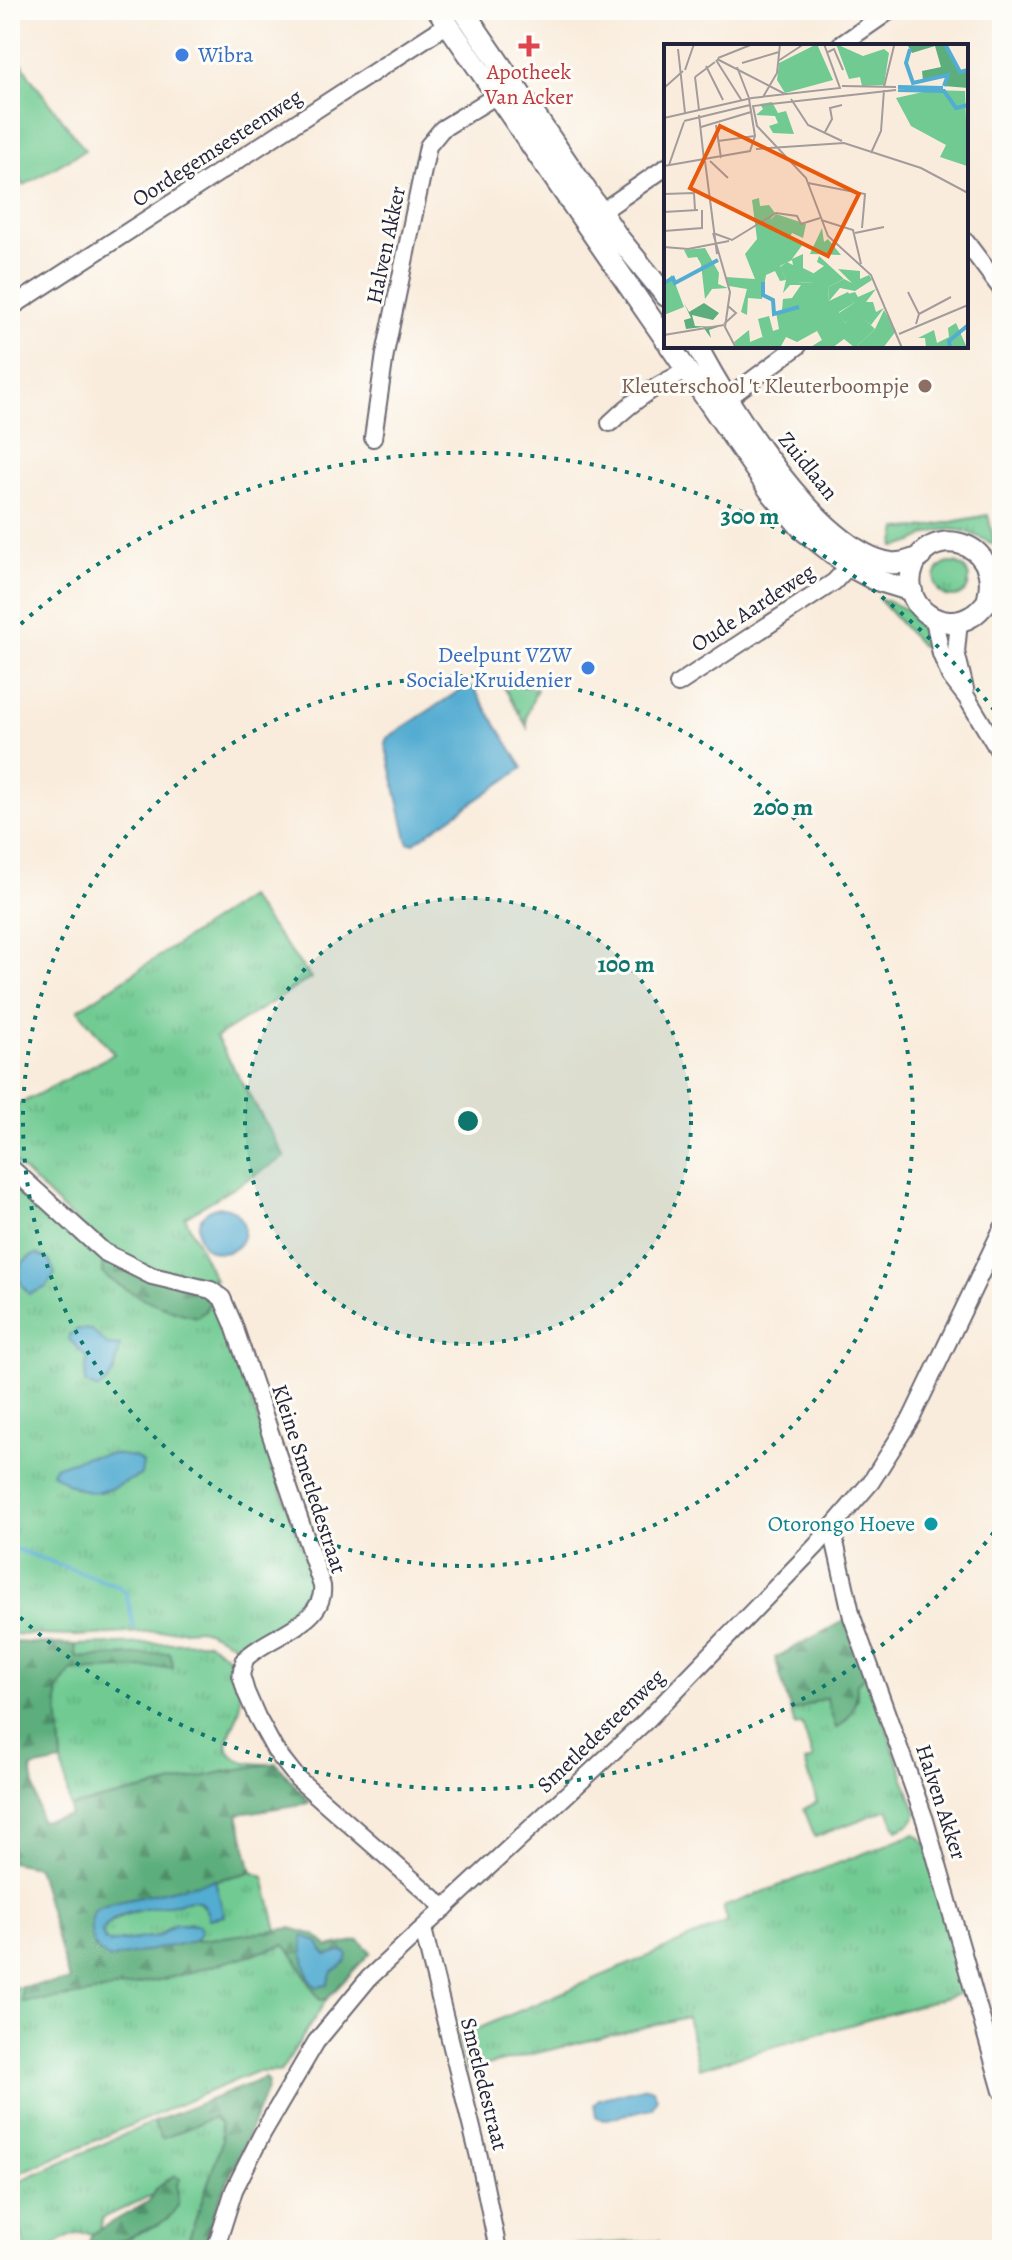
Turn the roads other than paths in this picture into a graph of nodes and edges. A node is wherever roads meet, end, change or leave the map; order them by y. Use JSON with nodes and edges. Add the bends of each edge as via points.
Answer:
{"nodes":[{"id":1,"x":891,"y":10,"type":"edge"},
{"id":2,"x":466,"y":11,"type":"edge"},
{"id":3,"x":443,"y":17,"type":"edge"},
{"id":4,"x":842,"y":44,"type":"edge"},
{"id":5,"x":497,"y":95,"type":"junction"},
{"id":6,"x":529,"y":107,"type":"junction"},
{"id":7,"x":664,"y":168,"type":"edge"},
{"id":8,"x":601,"y":212,"type":"junction"},
{"id":9,"x":968,"y":245,"type":"edge"},
{"id":10,"x":611,"y":262,"type":"junction"},
{"id":11,"x":1002,"y":290,"type":"edge"},
{"id":12,"x":664,"y":296,"type":"edge"},
{"id":13,"x":664,"y":302,"type":"edge"},
{"id":14,"x":10,"y":308,"type":"edge"},
{"id":15,"x":664,"y":337,"type":"edge"},
{"id":16,"x":671,"y":348,"type":"edge"},
{"id":17,"x":698,"y":348,"type":"edge"},
{"id":18,"x":795,"y":348,"type":"edge"},
{"id":19,"x":688,"y":371,"type":"junction"},
{"id":20,"x":728,"y":398,"type":"junction"},
{"id":21,"x":610,"y":423,"type":"dead end"},
{"id":22,"x":373,"y":438,"type":"dead end"},
{"id":23,"x":921,"y":556,"type":"junction"},
{"id":24,"x":993,"y":560,"type":"edge"},
{"id":25,"x":849,"y":566,"type":"junction"},
{"id":26,"x":912,"y":591,"type":"junction"},
{"id":27,"x":995,"y":592,"type":"edge"},
{"id":28,"x":934,"y":619,"type":"junction"},
{"id":29,"x":959,"y":621,"type":"junction"},
{"id":30,"x":678,"y":684,"type":"dead end"},
{"id":31,"x":967,"y":698,"type":"junction"},
{"id":32,"x":1002,"y":756,"type":"edge"},
{"id":33,"x":10,"y":1167,"type":"edge"},
{"id":34,"x":1002,"y":1229,"type":"edge"},
{"id":35,"x":832,"y":1529,"type":"junction"},
{"id":36,"x":445,"y":1908,"type":"junction"},
{"id":37,"x":423,"y":1929,"type":"junction"},
{"id":38,"x":1002,"y":2091,"type":"edge"},
{"id":39,"x":215,"y":2250,"type":"edge"},
{"id":40,"x":498,"y":2250,"type":"edge"}],
"edges":[{"from":1,"to":4,"type":"street"},
{"from":2,"to":6,"type":"main road"},
{"from":3,"to":5,"type":"main road"},
{"from":3,"to":6,"type":"main road","via":[[458,25],[512,98]]},
{"from":3,"to":14,"type":"street","name":"Oordegemsesteenweg"},
{"from":5,"to":10,"type":"main road"},
{"from":5,"to":22,"type":"street","name":"Halven Akker","via":[[442,129],[428,146]]},
{"from":6,"to":8,"type":"main road"},
{"from":7,"to":8,"type":"street"},
{"from":8,"to":12,"type":"main road"},
{"from":9,"to":11,"type":"street"},
{"from":10,"to":13,"type":"main road","via":[[625,272],[651,308],[660,309]]},
{"from":10,"to":15,"type":"main road"},
{"from":16,"to":19,"type":"main road","name":"Zuidlaan"},
{"from":17,"to":20,"type":"main road","name":"Zuidlaan"},
{"from":18,"to":20,"type":"street"},
{"from":19,"to":21,"type":"street","via":[[629,404]]},
{"from":19,"to":25,"type":"main road","name":"Zuidlaan","via":[[792,518]]},
{"from":20,"to":23,"type":"main road","name":"Zuidlaan","via":[[789,486],[826,525],[885,562]]},
{"from":23,"to":24,"type":"main road","via":[[948,542],[962,543]]},
{"from":23,"to":26,"type":"main road","via":[[911,574]]},
{"from":24,"to":27,"type":"main road"},
{"from":25,"to":26,"type":"main road","name":"Zuidlaan"},
{"from":25,"to":30,"type":"street","name":"Oude Aardeweg","via":[[834,582]]},
{"from":26,"to":28,"type":"main road","via":[[920,608]]},
{"from":27,"to":29,"type":"main road","via":[[974,615]]},
{"from":28,"to":29,"type":"main road"},
{"from":28,"to":31,"type":"street","via":[[950,676]]},
{"from":29,"to":31,"type":"street","via":[[956,652]]},
{"from":31,"to":32,"type":"street"},
{"from":33,"to":36,"type":"street","name":"Kleine Smetledestraat","via":[[104,1252],[152,1276],[211,1290],[222,1298],[323,1597],[305,1620],[245,1659],[241,1675],[246,1692],[275,1750],[298,1779]]},
{"from":34,"to":35,"type":"street","name":"Smetledesteenweg","via":[[912,1417],[886,1462]]},
{"from":35,"to":36,"type":"street","name":"Smetledesteenweg","via":[[647,1720]]},
{"from":35,"to":38,"type":"street","name":"Halven Akker","via":[[852,1617],[925,1820]]},
{"from":36,"to":37,"type":"street","name":"Smetledesteenweg"},
{"from":37,"to":39,"type":"street","name":"Smetledesteenweg","via":[[369,1978],[316,2042],[234,2190]]},
{"from":37,"to":40,"type":"street","name":"Smetledestraat"}]}
